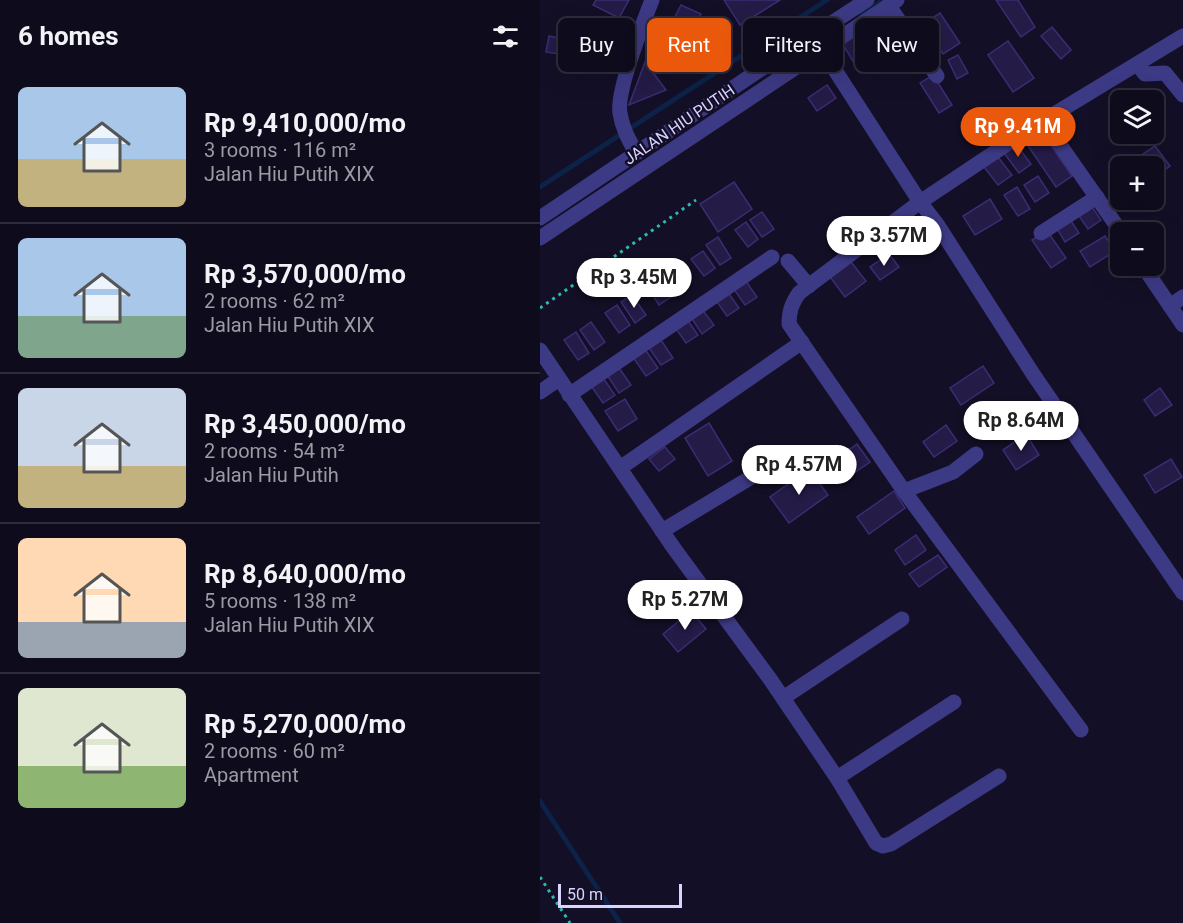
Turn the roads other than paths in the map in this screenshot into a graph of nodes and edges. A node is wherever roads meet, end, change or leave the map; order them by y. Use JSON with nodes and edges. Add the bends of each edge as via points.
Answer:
{"nodes":[{"id":1,"x":652,"y":0,"type":"edge"},
{"id":2,"x":867,"y":0,"type":"edge"},
{"id":3,"x":893,"y":3,"type":"edge"},
{"id":4,"x":843,"y":36,"type":"edge"},
{"id":5,"x":1183,"y":36,"type":"edge"},
{"id":6,"x":1137,"y":64,"type":"junction"},
{"id":7,"x":789,"y":72,"type":"edge"},
{"id":8,"x":836,"y":72,"type":"edge"},
{"id":9,"x":937,"y":76,"type":"dead end"},
{"id":10,"x":730,"y":89,"type":"junction"},
{"id":11,"x":1183,"y":95,"type":"edge"},
{"id":12,"x":740,"y":104,"type":"junction"},
{"id":13,"x":1044,"y":122,"type":"junction"},
{"id":14,"x":636,"y":153,"type":"junction"},
{"id":15,"x":1097,"y":197,"type":"junction"},
{"id":16,"x":920,"y":202,"type":"junction"},
{"id":17,"x":540,"y":218,"type":"edge"},
{"id":18,"x":1114,"y":222,"type":"edge"},
{"id":19,"x":1041,"y":234,"type":"dead end"},
{"id":20,"x":540,"y":238,"type":"edge"},
{"id":21,"x":772,"y":257,"type":"dead end"},
{"id":22,"x":788,"y":261,"type":"dead end"},
{"id":23,"x":1152,"y":276,"type":"edge"},
{"id":24,"x":809,"y":286,"type":"junction"},
{"id":25,"x":1177,"y":302,"type":"edge"},
{"id":26,"x":1183,"y":325,"type":"edge"},
{"id":27,"x":801,"y":342,"type":"junction"},
{"id":28,"x":540,"y":350,"type":"edge"},
{"id":29,"x":559,"y":379,"type":"junction"},
{"id":30,"x":540,"y":392,"type":"edge"},
{"id":31,"x":568,"y":395,"type":"junction"},
{"id":32,"x":976,"y":454,"type":"dead end"},
{"id":33,"x":768,"y":467,"type":"dead end"},
{"id":34,"x":620,"y":468,"type":"junction"},
{"id":35,"x":904,"y":491,"type":"junction"},
{"id":36,"x":662,"y":531,"type":"junction"},
{"id":37,"x":1183,"y":593,"type":"edge"},
{"id":38,"x":902,"y":619,"type":"dead end"},
{"id":39,"x":783,"y":698,"type":"junction"},
{"id":40,"x":954,"y":702,"type":"dead end"},
{"id":41,"x":1081,"y":730,"type":"dead end"},
{"id":42,"x":999,"y":776,"type":"dead end"},
{"id":43,"x":837,"y":778,"type":"junction"}],
"edges":[{"from":1,"to":14,"type":"street","via":[[623,86],[619,111]]},
{"from":2,"to":10,"type":"street"},
{"from":3,"to":4,"type":"street","name":"JALAN HIU PUTIH"},
{"from":3,"to":9,"type":"street"},
{"from":5,"to":6,"type":"street"},
{"from":6,"to":11,"type":"street","via":[[1145,74],[1165,73]]},
{"from":6,"to":13,"type":"street"},
{"from":7,"to":12,"type":"street","name":"JALAN HIU PUTIH"},
{"from":8,"to":16,"type":"street"},
{"from":10,"to":12,"type":"street"},
{"from":10,"to":14,"type":"street"},
{"from":12,"to":20,"type":"street","name":"JALAN HIU PUTIH"},
{"from":13,"to":15,"type":"street"},
{"from":13,"to":16,"type":"street"},
{"from":14,"to":17,"type":"street"},
{"from":15,"to":18,"type":"street"},
{"from":15,"to":19,"type":"street"},
{"from":16,"to":24,"type":"street"},
{"from":16,"to":37,"type":"street","via":[[1032,374]]},
{"from":21,"to":31,"type":"street"},
{"from":22,"to":24,"type":"street"},
{"from":23,"to":25,"type":"street"},
{"from":24,"to":27,"type":"street","via":[[799,293],[789,315],[789,324]]},
{"from":25,"to":26,"type":"street"},
{"from":27,"to":34,"type":"street"},
{"from":27,"to":35,"type":"street"},
{"from":28,"to":29,"type":"street"},
{"from":29,"to":30,"type":"street"},
{"from":29,"to":31,"type":"street"},
{"from":31,"to":34,"type":"street"},
{"from":32,"to":35,"type":"street","via":[[953,472]]},
{"from":33,"to":36,"type":"street"},
{"from":34,"to":36,"type":"street"},
{"from":35,"to":41,"type":"street"},
{"from":36,"to":39,"type":"street"},
{"from":38,"to":39,"type":"street"},
{"from":39,"to":43,"type":"street"},
{"from":40,"to":43,"type":"street"},
{"from":42,"to":43,"type":"street","via":[[883,846],[876,843]]}]}
